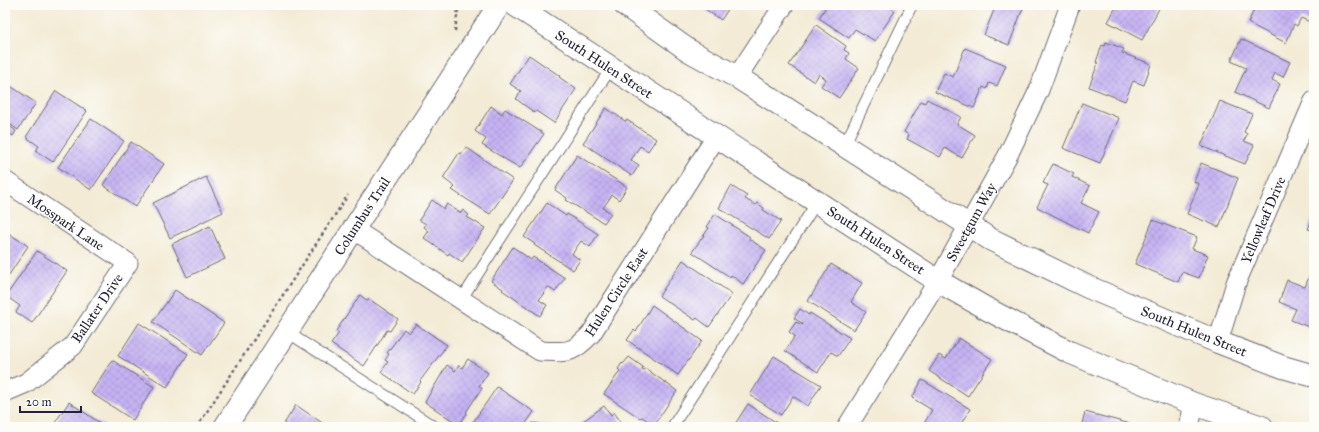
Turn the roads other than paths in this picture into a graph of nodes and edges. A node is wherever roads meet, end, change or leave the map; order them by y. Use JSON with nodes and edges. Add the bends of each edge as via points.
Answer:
{"nodes":[{"id":1,"x":499,"y":5,"type":"edge"},
{"id":2,"x":515,"y":5,"type":"edge"},
{"id":3,"x":784,"y":5,"type":"edge"},
{"id":4,"x":912,"y":5,"type":"edge"},
{"id":5,"x":1070,"y":5,"type":"edge"},
{"id":6,"x":637,"y":8,"type":"edge"},
{"id":7,"x":611,"y":68,"type":"junction"},
{"id":8,"x":737,"y":77,"type":"junction"},
{"id":9,"x":1314,"y":101,"type":"edge"},
{"id":10,"x":716,"y":137,"type":"junction"},
{"id":11,"x":844,"y":146,"type":"junction"},
{"id":12,"x":5,"y":181,"type":"edge"},
{"id":13,"x":817,"y":202,"type":"junction"},
{"id":14,"x":969,"y":226,"type":"junction"},
{"id":15,"x":353,"y":229,"type":"junction"},
{"id":16,"x":128,"y":263,"type":"joint"},
{"id":17,"x":938,"y":281,"type":"junction"},
{"id":18,"x":461,"y":300,"type":"junction"},
{"id":19,"x":287,"y":332,"type":"junction"},
{"id":20,"x":1218,"y":342,"type":"junction"},
{"id":21,"x":1314,"y":376,"type":"edge"},
{"id":22,"x":5,"y":392,"type":"edge"},
{"id":23,"x":1194,"y":404,"type":"junction"},
{"id":24,"x":225,"y":427,"type":"edge"},
{"id":25,"x":435,"y":427,"type":"edge"},
{"id":26,"x":672,"y":427,"type":"edge"},
{"id":27,"x":847,"y":427,"type":"edge"},
{"id":28,"x":1189,"y":427,"type":"edge"},
{"id":29,"x":1262,"y":427,"type":"edge"}],
"edges":[{"from":1,"to":15,"type":"main road","name":"Columbus Trail"},
{"from":2,"to":7,"type":"main road","name":"South Hulen Street"},
{"from":3,"to":8,"type":"street"},
{"from":4,"to":11,"type":"lane"},
{"from":5,"to":14,"type":"street","name":"Sweetgum Way","via":[[1039,90],[1008,155]]},
{"from":6,"to":8,"type":"main road","name":"South Hulen Street","via":[[688,50]]},
{"from":7,"to":10,"type":"main road","name":"South Hulen Street"},
{"from":7,"to":18,"type":"lane"},
{"from":8,"to":11,"type":"main road","name":"South Hulen Street"},
{"from":9,"to":20,"type":"street","name":"Yellowleaf Drive","via":[[1236,283]]},
{"from":10,"to":13,"type":"main road","name":"South Hulen Street"},
{"from":10,"to":18,"type":"street","name":"Hulen Circle East","via":[[591,334],[579,346],[565,352],[540,351]]},
{"from":11,"to":14,"type":"main road","name":"South Hulen Street"},
{"from":12,"to":16,"type":"street","name":"Mosspark Lane"},
{"from":13,"to":17,"type":"main road","name":"South Hulen Street"},
{"from":13,"to":26,"type":"lane"},
{"from":14,"to":17,"type":"street","name":"Sweetgum Way"},
{"from":14,"to":20,"type":"main road","name":"South Hulen Street","via":[[1088,287]]},
{"from":15,"to":18,"type":"street","name":"Hulen Circle East"},
{"from":15,"to":19,"type":"main road","name":"Columbus Trail"},
{"from":16,"to":22,"type":"street","name":"Ballater Drive","via":[[72,346],[26,383]]},
{"from":17,"to":23,"type":"main road","name":"South Hulen Street","via":[[1070,352]]},
{"from":17,"to":27,"type":"street","name":"Sweetgum Way"},
{"from":19,"to":24,"type":"main road","name":"Columbus Trail"},
{"from":19,"to":25,"type":"lane"},
{"from":20,"to":21,"type":"main road","name":"South Hulen Street"},
{"from":23,"to":28,"type":"street"},
{"from":23,"to":29,"type":"main road","name":"South Hulen Street"}]}
